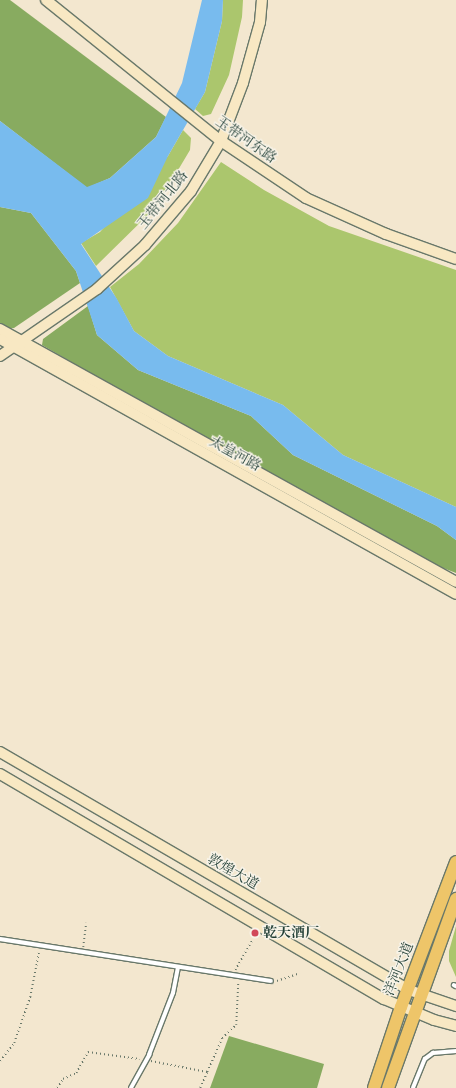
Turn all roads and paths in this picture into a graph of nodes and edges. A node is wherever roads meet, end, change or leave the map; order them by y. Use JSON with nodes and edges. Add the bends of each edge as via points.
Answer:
{"nodes":[{"id":1,"x":46,"y":0,"type":"edge"},
{"id":2,"x":262,"y":0,"type":"edge"},
{"id":3,"x":221,"y":141,"type":"junction"},
{"id":4,"x":456,"y":259,"type":"edge"},
{"id":5,"x":0,"y":329,"type":"edge"},
{"id":6,"x":0,"y":339,"type":"edge"},
{"id":7,"x":17,"y":344,"type":"junction"},
{"id":8,"x":0,"y":356,"type":"edge"},
{"id":9,"x":456,"y":582,"type":"edge"},
{"id":10,"x":456,"y":594,"type":"edge"},
{"id":11,"x":0,"y":752,"type":"edge"},
{"id":12,"x":0,"y":774,"type":"edge"},
{"id":13,"x":456,"y":862,"type":"edge"},
{"id":14,"x":456,"y":899,"type":"edge"},
{"id":15,"x":86,"y":923,"type":"dead end"},
{"id":16,"x":0,"y":939,"type":"edge"},
{"id":17,"x":252,"y":941,"type":"dead end"},
{"id":18,"x":40,"y":945,"type":"junction"},
{"id":19,"x":82,"y":952,"type":"junction"},
{"id":20,"x":178,"y":967,"type":"junction"},
{"id":21,"x":300,"y":973,"type":"dead end"},
{"id":22,"x":232,"y":975,"type":"junction"},
{"id":23,"x":239,"y":976,"type":"junction"},
{"id":24,"x":271,"y":981,"type":"joint"},
{"id":25,"x":409,"y":990,"type":"junction"},
{"id":26,"x":422,"y":995,"type":"junction"},
{"id":27,"x":456,"y":1006,"type":"edge"},
{"id":28,"x":400,"y":1007,"type":"junction"},
{"id":29,"x":415,"y":1013,"type":"junction"},
{"id":30,"x":456,"y":1026,"type":"edge"},
{"id":31,"x":456,"y":1051,"type":"edge"},
{"id":32,"x":146,"y":1060,"type":"junction"},
{"id":33,"x":0,"y":1061,"type":"edge"},
{"id":34,"x":207,"y":1072,"type":"junction"},
{"id":35,"x":57,"y":1088,"type":"edge"},
{"id":36,"x":131,"y":1088,"type":"edge"},
{"id":37,"x":200,"y":1088,"type":"edge"},
{"id":38,"x":374,"y":1088,"type":"edge"},
{"id":39,"x":388,"y":1088,"type":"edge"},
{"id":40,"x":413,"y":1088,"type":"edge"}],
"edges":[{"from":1,"to":3,"type":"street","name":"玉带河东路"},
{"from":2,"to":3,"type":"street","name":"玉带河北路","via":[[260,22],[243,83]]},
{"from":3,"to":4,"type":"street","name":"玉带河东路","via":[[306,198],[386,234]]},
{"from":3,"to":7,"type":"street","name":"玉带河北路","via":[[192,191],[145,245],[97,289]]},
{"from":5,"to":7,"type":"street","name":"太皇河路"},
{"from":6,"to":7,"type":"street","name":"太皇河路"},
{"from":7,"to":8,"type":"street","name":"玉带河北路"},
{"from":7,"to":9,"type":"street","name":"太皇河路"},
{"from":7,"to":10,"type":"street","name":"太皇河路"},
{"from":11,"to":25,"type":"street","name":"敦煌大道"},
{"from":12,"to":28,"type":"street"},
{"from":13,"to":25,"type":"main road","name":"洋河大道"},
{"from":14,"to":26,"type":"main road","name":"洋河大道"},
{"from":15,"to":19,"type":"path"},
{"from":16,"to":18,"type":"lane"},
{"from":17,"to":22,"type":"path"},
{"from":18,"to":19,"type":"lane"},
{"from":18,"to":33,"type":"path","via":[[30,997],[14,1042]]},
{"from":19,"to":20,"type":"lane"},
{"from":20,"to":22,"type":"lane"},
{"from":20,"to":32,"type":"lane","via":[[174,993]]},
{"from":21,"to":24,"type":"path"},
{"from":22,"to":23,"type":"lane"},
{"from":23,"to":24,"type":"lane"},
{"from":23,"to":34,"type":"path","via":[[236,1026],[222,1038]]},
{"from":25,"to":26,"type":"street","name":"敦煌大道"},
{"from":25,"to":28,"type":"main road","name":"洋河大道"},
{"from":26,"to":27,"type":"street","name":"敦煌大道"},
{"from":26,"to":29,"type":"main road","name":"洋河大道"},
{"from":28,"to":29,"type":"street"},
{"from":28,"to":38,"type":"main road","name":"洋河大道"},
{"from":29,"to":30,"type":"street"},
{"from":29,"to":39,"type":"main road","name":"洋河大道"},
{"from":31,"to":40,"type":"lane","via":[[433,1053],[425,1059]]},
{"from":32,"to":34,"type":"path"},
{"from":32,"to":35,"type":"path","via":[[88,1052],[76,1073],[63,1079]]},
{"from":32,"to":36,"type":"lane"},
{"from":34,"to":37,"type":"path"}]}
